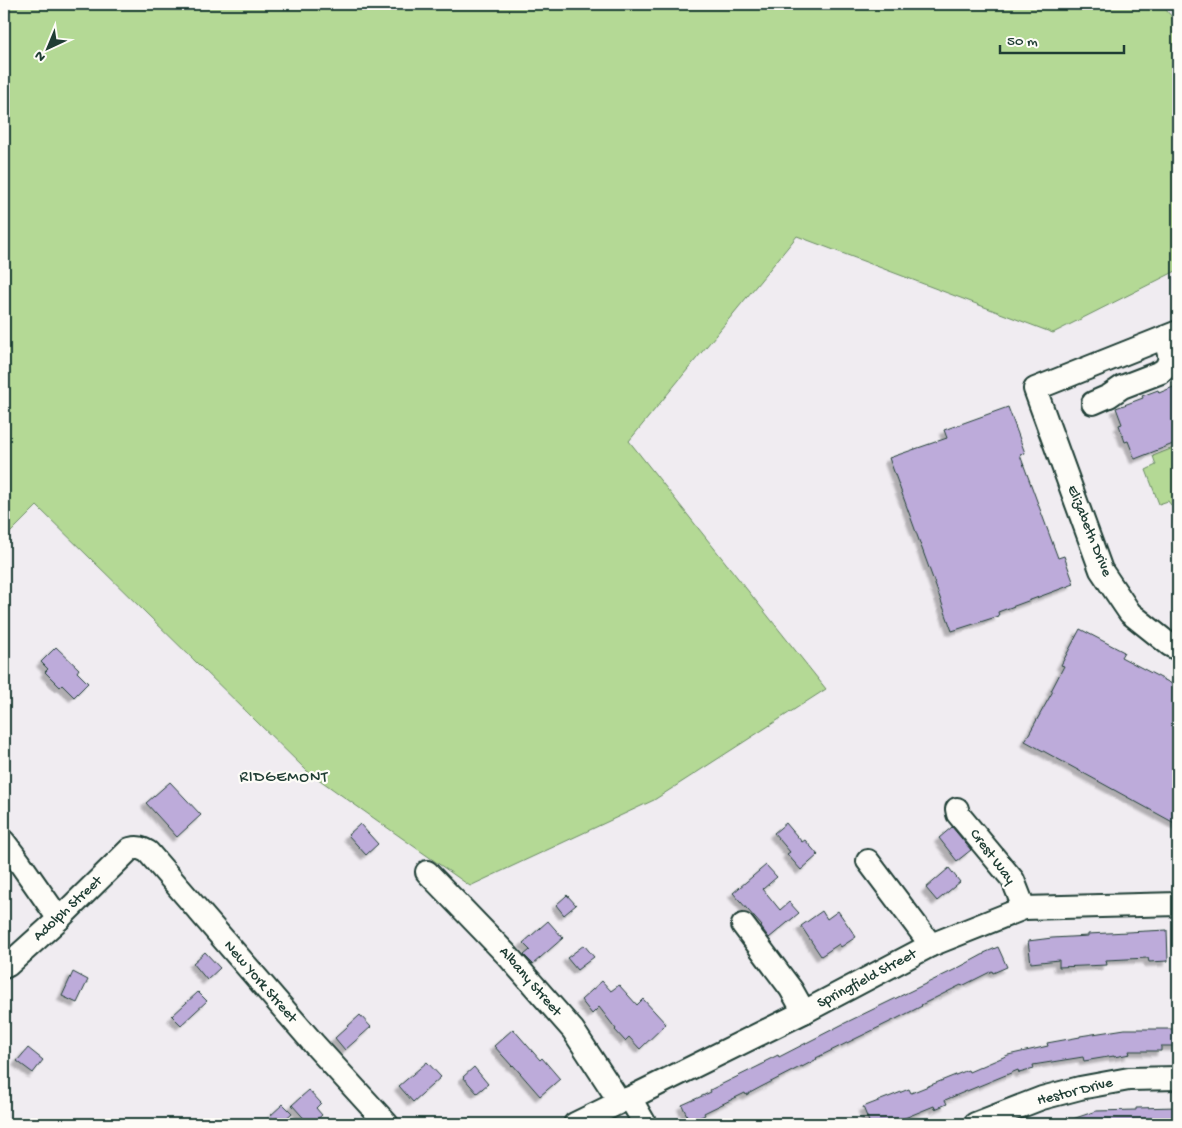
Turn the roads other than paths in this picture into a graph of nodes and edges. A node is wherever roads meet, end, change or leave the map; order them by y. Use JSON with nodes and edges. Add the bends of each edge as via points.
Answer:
{"nodes":[{"id":1,"x":1171,"y":335,"type":"edge"},
{"id":2,"x":1093,"y":403,"type":"dead end"},
{"id":3,"x":1178,"y":649,"type":"edge"},
{"id":4,"x":957,"y":809,"type":"dead end"},
{"id":5,"x":4,"y":842,"type":"edge"},
{"id":6,"x":130,"y":849,"type":"joint"},
{"id":7,"x":868,"y":861,"type":"dead end"},
{"id":8,"x":427,"y":872,"type":"dead end"},
{"id":9,"x":1178,"y":904,"type":"edge"},
{"id":10,"x":1024,"y":908,"type":"junction"},
{"id":11,"x":59,"y":919,"type":"junction"},
{"id":12,"x":743,"y":925,"type":"dead end"},
{"id":13,"x":931,"y":945,"type":"junction"},
{"id":14,"x":4,"y":967,"type":"edge"},
{"id":15,"x":804,"y":1012,"type":"junction"},
{"id":16,"x":1178,"y":1078,"type":"edge"},
{"id":17,"x":625,"y":1100,"type":"junction"},
{"id":18,"x":387,"y":1124,"type":"edge"},
{"id":19,"x":575,"y":1124,"type":"edge"},
{"id":20,"x":645,"y":1124,"type":"edge"},
{"id":21,"x":975,"y":1124,"type":"edge"}],
"edges":[{"from":1,"to":2,"type":"street","via":[[1170,361],[1165,369]]},
{"from":1,"to":3,"type":"street","name":"Elizabeth Drive","via":[[1035,389],[1102,570],[1130,613]]},
{"from":4,"to":10,"type":"street","name":"Crest Way","via":[[1013,880]]},
{"from":5,"to":11,"type":"street"},
{"from":6,"to":11,"type":"street","name":"Adolph Street"},
{"from":6,"to":18,"type":"street","name":"New York Street","via":[[137,847],[148,852]]},
{"from":7,"to":13,"type":"street"},
{"from":8,"to":17,"type":"street","name":"Albany Street","via":[[508,955],[572,1030]]},
{"from":9,"to":10,"type":"street","name":"Springfield Street"},
{"from":10,"to":13,"type":"street","name":"Springfield Street"},
{"from":11,"to":14,"type":"street","name":"Adolph Street"},
{"from":12,"to":15,"type":"street","via":[[791,989]]},
{"from":13,"to":15,"type":"street","name":"Springfield Street"},
{"from":15,"to":17,"type":"street","name":"Springfield Street"},
{"from":16,"to":21,"type":"street","name":"Hestor Drive","via":[[1129,1079],[1080,1088],[1042,1098]]},
{"from":17,"to":19,"type":"street","name":"Springfield Street"},
{"from":17,"to":20,"type":"street"}]}
